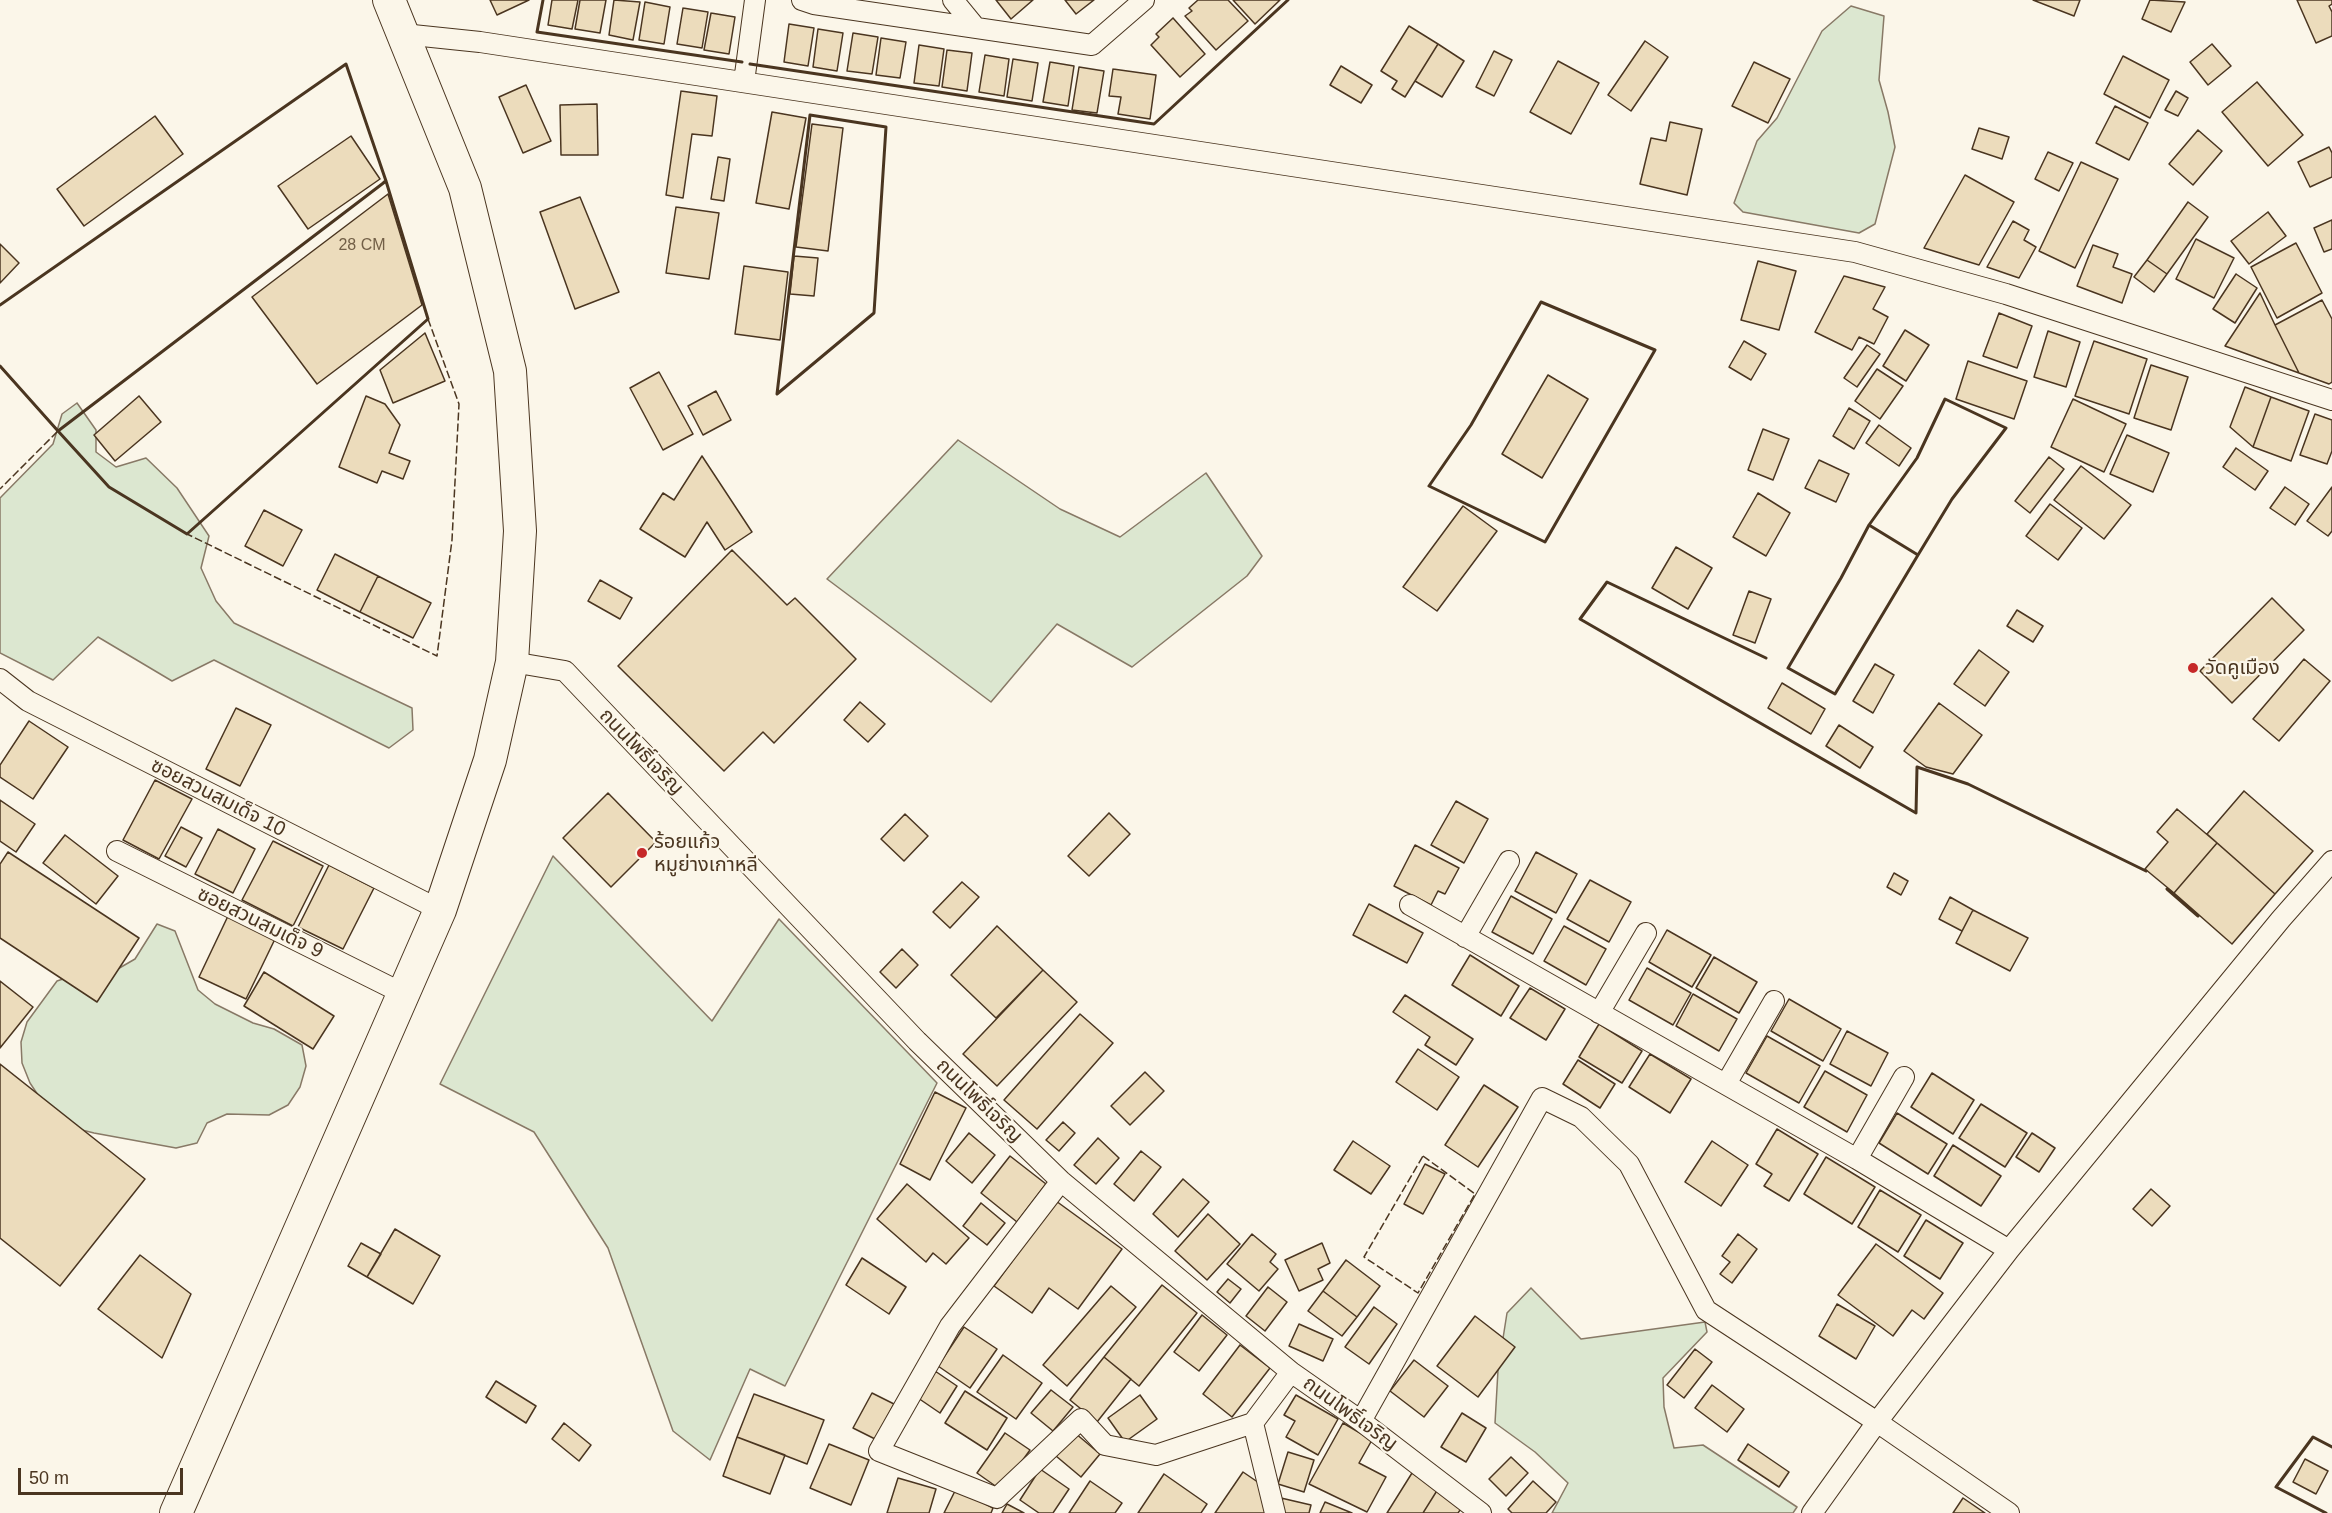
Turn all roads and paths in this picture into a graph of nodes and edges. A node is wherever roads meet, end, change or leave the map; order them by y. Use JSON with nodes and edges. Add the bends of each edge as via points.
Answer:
{"nodes":[{"id":1,"x":389,"y":0,"type":"edge"},
{"id":2,"x":755,"y":0,"type":"edge"},
{"id":3,"x":802,"y":0,"type":"edge"},
{"id":4,"x":953,"y":0,"type":"edge"},
{"id":5,"x":1144,"y":0,"type":"edge"},
{"id":6,"x":976,"y":28,"type":"junction"},
{"id":7,"x":403,"y":34,"type":"junction"},
{"id":8,"x":744,"y":82,"type":"junction"},
{"id":9,"x":2332,"y":400,"type":"edge"},
{"id":10,"x":512,"y":662,"type":"junction"},
{"id":11,"x":0,"y":679,"type":"edge"},
{"id":12,"x":117,"y":851,"type":"dead end"},
{"id":13,"x":1509,"y":861,"type":"dead end"},
{"id":14,"x":2332,"y":861,"type":"edge"},
{"id":15,"x":1410,"y":905,"type":"dead end"},
{"id":16,"x":440,"y":910,"type":"junction"},
{"id":17,"x":1646,"y":933,"type":"dead end"},
{"id":18,"x":1465,"y":937,"type":"junction"},
{"id":19,"x":404,"y":994,"type":"junction"},
{"id":20,"x":1774,"y":1001,"type":"dead end"},
{"id":21,"x":1599,"y":1013,"type":"junction"},
{"id":22,"x":1904,"y":1077,"type":"dead end"},
{"id":23,"x":1726,"y":1084,"type":"junction"},
{"id":24,"x":1857,"y":1159,"type":"junction"},
{"id":25,"x":1061,"y":1181,"type":"junction"},
{"id":26,"x":2009,"y":1250,"type":"junction"},
{"id":27,"x":1291,"y":1372,"type":"junction"},
{"id":28,"x":1361,"y":1421,"type":"junction"},
{"id":29,"x":1877,"y":1422,"type":"junction"},
{"id":30,"x":1253,"y":1423,"type":"junction"},
{"id":31,"x":176,"y":1513,"type":"edge"},
{"id":32,"x":1275,"y":1513,"type":"edge"},
{"id":33,"x":1482,"y":1513,"type":"edge"},
{"id":34,"x":1812,"y":1513,"type":"edge"},
{"id":35,"x":2009,"y":1513,"type":"edge"}],
"edges":[{"from":1,"to":7,"type":"main road"},
{"from":2,"to":8,"type":"street"},
{"from":3,"to":6,"type":"street"},
{"from":4,"to":6,"type":"street"},
{"from":5,"to":6,"type":"street","via":[[1092,45]]},
{"from":7,"to":8,"type":"street"},
{"from":7,"to":10,"type":"main road","via":[[465,188],[510,371],[520,531]]},
{"from":8,"to":9,"type":"street","via":[[1855,252],[2006,294]]},
{"from":10,"to":16,"type":"main road","via":[[490,760]]},
{"from":10,"to":25,"type":"street","name":"ถนนโพธิ์เจริญ","via":[[565,672],[917,1041]]},
{"from":11,"to":16,"type":"street","name":"ซอยสวนสมเด็จ 10","via":[[28,701]]},
{"from":12,"to":19,"type":"street","name":"ซอยสวนสมเด็จ 9"},
{"from":13,"to":18,"type":"street"},
{"from":14,"to":26,"type":"street"},
{"from":15,"to":18,"type":"street"},
{"from":16,"to":19,"type":"main road"},
{"from":17,"to":21,"type":"street"},
{"from":18,"to":21,"type":"street"},
{"from":19,"to":31,"type":"main road"},
{"from":20,"to":23,"type":"street"},
{"from":21,"to":23,"type":"street"},
{"from":22,"to":24,"type":"street"},
{"from":23,"to":24,"type":"street"},
{"from":24,"to":26,"type":"street"},
{"from":25,"to":27,"type":"street","name":"ถนนโพธิ์เจริญ"},
{"from":25,"to":30,"type":"street","via":[[950,1326],[879,1451],[997,1498],[1081,1419],[1105,1445],[1156,1455]]},
{"from":26,"to":29,"type":"street"},
{"from":27,"to":28,"type":"street","name":"ถนนโพธิ์เจริญ"},
{"from":27,"to":30,"type":"street"},
{"from":28,"to":29,"type":"street","via":[[1542,1098],[1581,1117],[1629,1164],[1706,1310]]},
{"from":28,"to":33,"type":"street","name":"ถนนโพธิ์เจริญ"},
{"from":29,"to":34,"type":"street"},
{"from":29,"to":35,"type":"street"},
{"from":30,"to":32,"type":"street"}]}
